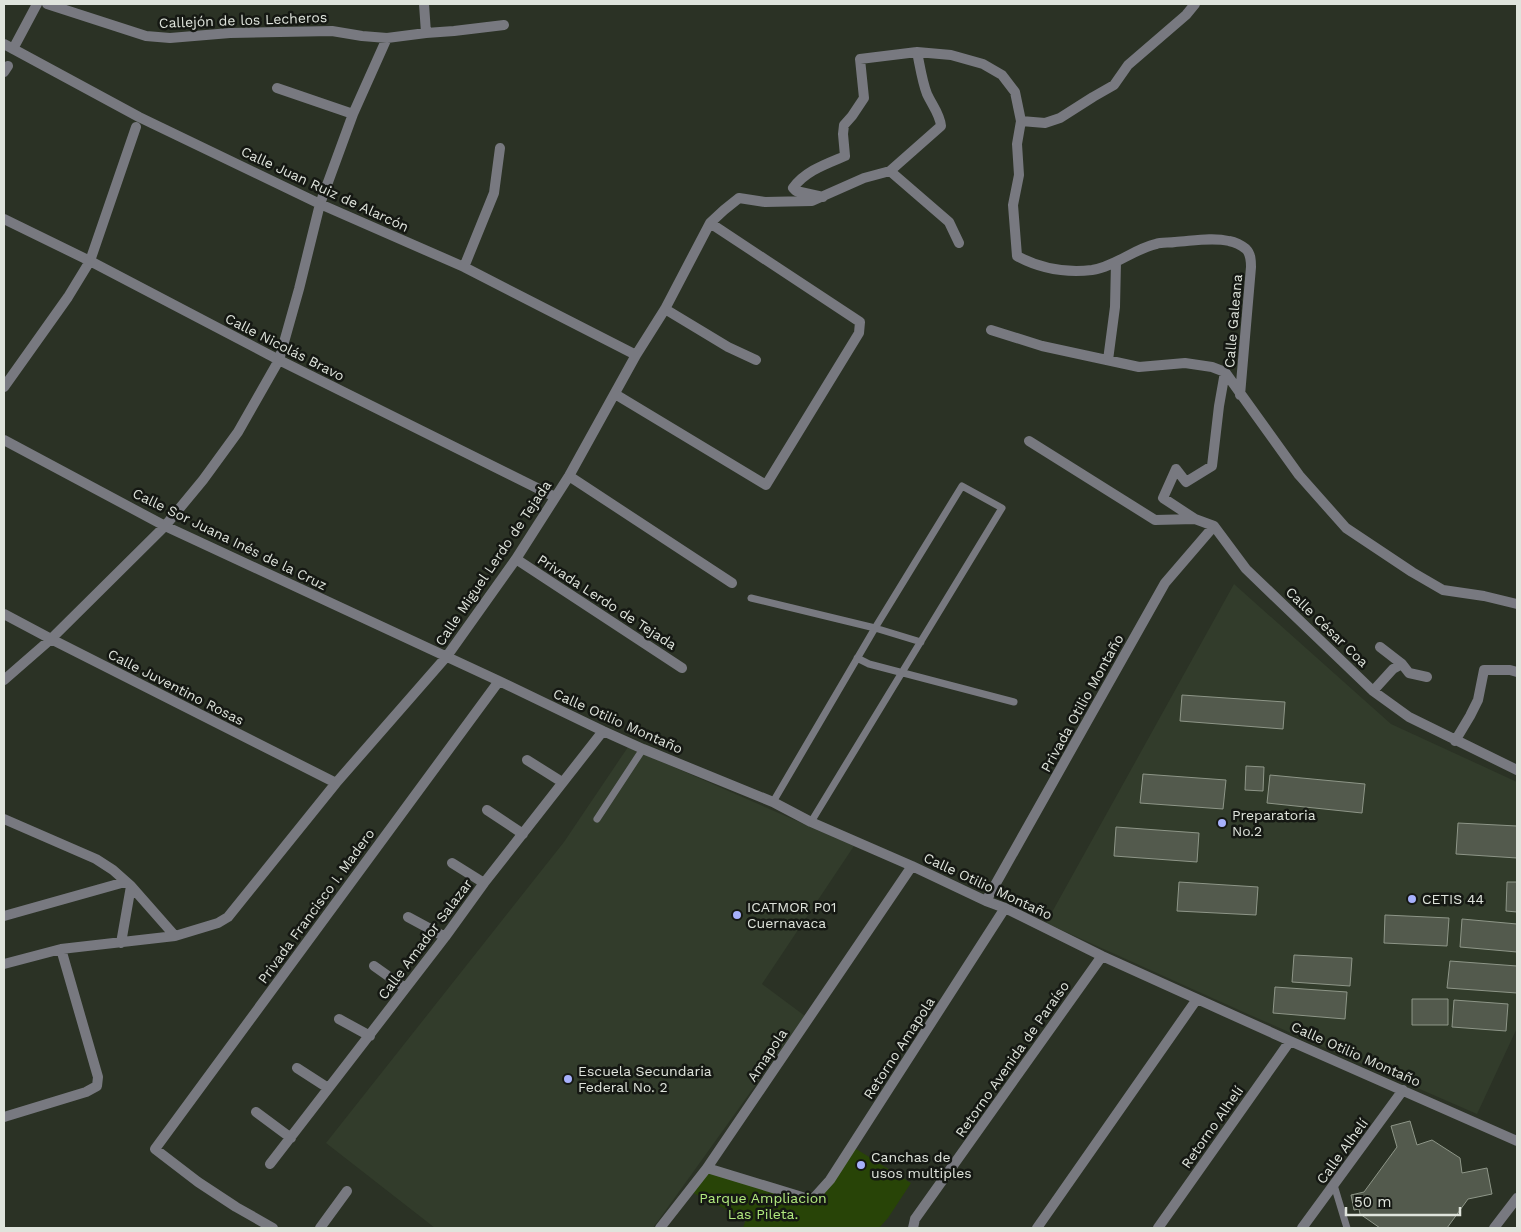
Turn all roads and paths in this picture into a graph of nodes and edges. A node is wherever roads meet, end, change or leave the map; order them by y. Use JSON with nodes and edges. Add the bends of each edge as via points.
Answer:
{"nodes":[{"id":1,"x":37,"y":4,"type":"edge"},
{"id":2,"x":47,"y":4,"type":"edge"},
{"id":3,"x":424,"y":4,"type":"edge"},
{"id":4,"x":1195,"y":4,"type":"edge"},
{"id":5,"x":504,"y":24,"type":"dead end"},
{"id":6,"x":426,"y":33,"type":"junction"},
{"id":7,"x":387,"y":38,"type":"junction"},
{"id":8,"x":9,"y":47,"type":"edge"},
{"id":9,"x":917,"y":52,"type":"junction"},
{"id":10,"x":277,"y":88,"type":"dead end"},
{"id":11,"x":353,"y":114,"type":"junction"},
{"id":12,"x":1020,"y":121,"type":"junction"},
{"id":13,"x":136,"y":127,"type":"dead end"},
{"id":14,"x":500,"y":148,"type":"dead end"},
{"id":15,"x":890,"y":171,"type":"junction"},
{"id":16,"x":823,"y":197,"type":"junction"},
{"id":17,"x":320,"y":204,"type":"junction"},
{"id":18,"x":4,"y":219,"type":"edge"},
{"id":19,"x":710,"y":223,"type":"junction"},
{"id":20,"x":959,"y":243,"type":"dead end"},
{"id":21,"x":90,"y":261,"type":"junction"},
{"id":22,"x":1116,"y":262,"type":"junction"},
{"id":23,"x":464,"y":267,"type":"junction"},
{"id":24,"x":665,"y":309,"type":"junction"},
{"id":25,"x":991,"y":330,"type":"dead end"},
{"id":26,"x":636,"y":355,"type":"junction"},
{"id":27,"x":279,"y":360,"type":"junction"},
{"id":28,"x":756,"y":360,"type":"dead end"},
{"id":29,"x":1108,"y":360,"type":"junction"},
{"id":30,"x":1225,"y":372,"type":"junction"},
{"id":31,"x":4,"y":387,"type":"edge"},
{"id":32,"x":615,"y":394,"type":"junction"},
{"id":33,"x":1240,"y":395,"type":"junction"},
{"id":34,"x":4,"y":440,"type":"edge"},
{"id":35,"x":1029,"y":441,"type":"dead end"},
{"id":36,"x":569,"y":476,"type":"junction"},
{"id":37,"x":555,"y":497,"type":"junction"},
{"id":38,"x":1195,"y":519,"type":"junction"},
{"id":39,"x":165,"y":526,"type":"junction"},
{"id":40,"x":1214,"y":526,"type":"junction"},
{"id":41,"x":516,"y":560,"type":"junction"},
{"id":42,"x":732,"y":583,"type":"dead end"},
{"id":43,"x":751,"y":598,"type":"dead end"},
{"id":44,"x":1517,"y":604,"type":"edge"},
{"id":45,"x":4,"y":614,"type":"edge"},
{"id":46,"x":875,"y":628,"type":"junction"},
{"id":47,"x":51,"y":639,"type":"junction"},
{"id":48,"x":921,"y":642,"type":"junction"},
{"id":49,"x":1380,"y":647,"type":"dead end"},
{"id":50,"x":447,"y":656,"type":"junction"},
{"id":51,"x":857,"y":658,"type":"junction"},
{"id":52,"x":1402,"y":664,"type":"junction"},
{"id":53,"x":682,"y":668,"type":"dead end"},
{"id":54,"x":903,"y":672,"type":"junction"},
{"id":55,"x":1517,"y":672,"type":"edge"},
{"id":56,"x":1427,"y":677,"type":"dead end"},
{"id":57,"x":4,"y":680,"type":"edge"},
{"id":58,"x":499,"y":680,"type":"junction"},
{"id":59,"x":1373,"y":691,"type":"junction"},
{"id":60,"x":1014,"y":702,"type":"dead end"},
{"id":61,"x":603,"y":731,"type":"junction"},
{"id":62,"x":1455,"y":741,"type":"junction"},
{"id":63,"x":643,"y":749,"type":"junction"},
{"id":64,"x":527,"y":760,"type":"dead end"},
{"id":65,"x":1517,"y":770,"type":"edge"},
{"id":66,"x":562,"y":782,"type":"junction"},
{"id":67,"x":336,"y":783,"type":"junction"},
{"id":68,"x":773,"y":802,"type":"junction"},
{"id":69,"x":487,"y":810,"type":"dead end"},
{"id":70,"x":4,"y":818,"type":"edge"},
{"id":71,"x":597,"y":819,"type":"dead end"},
{"id":72,"x":812,"y":822,"type":"junction"},
{"id":73,"x":523,"y":834,"type":"junction"},
{"id":74,"x":452,"y":863,"type":"dead end"},
{"id":75,"x":912,"y":866,"type":"junction"},
{"id":76,"x":484,"y":883,"type":"junction"},
{"id":77,"x":128,"y":884,"type":"junction"},
{"id":78,"x":986,"y":901,"type":"junction"},
{"id":79,"x":1005,"y":908,"type":"junction"},
{"id":80,"x":4,"y":916,"type":"edge"},
{"id":81,"x":408,"y":917,"type":"dead end"},
{"id":82,"x":175,"y":936,"type":"junction"},
{"id":83,"x":445,"y":938,"type":"junction"},
{"id":84,"x":121,"y":943,"type":"junction"},
{"id":85,"x":61,"y":948,"type":"junction"},
{"id":86,"x":1102,"y":956,"type":"junction"},
{"id":87,"x":4,"y":964,"type":"edge"},
{"id":88,"x":374,"y":966,"type":"dead end"},
{"id":89,"x":405,"y":988,"type":"junction"},
{"id":90,"x":1197,"y":999,"type":"junction"},
{"id":91,"x":339,"y":1019,"type":"dead end"},
{"id":92,"x":370,"y":1036,"type":"junction"},
{"id":93,"x":1290,"y":1041,"type":"junction"},
{"id":94,"x":297,"y":1068,"type":"dead end"},
{"id":95,"x":328,"y":1088,"type":"junction"},
{"id":96,"x":1404,"y":1090,"type":"junction"},
{"id":97,"x":256,"y":1112,"type":"dead end"},
{"id":98,"x":4,"y":1118,"type":"edge"},
{"id":99,"x":291,"y":1138,"type":"junction"},
{"id":100,"x":1517,"y":1141,"type":"edge"},
{"id":101,"x":270,"y":1164,"type":"dead end"},
{"id":102,"x":707,"y":1168,"type":"junction"},
{"id":103,"x":1334,"y":1186,"type":"junction"},
{"id":104,"x":347,"y":1190,"type":"dead end"},
{"id":105,"x":1517,"y":1198,"type":"edge"},
{"id":106,"x":273,"y":1228,"type":"edge"},
{"id":107,"x":320,"y":1228,"type":"edge"},
{"id":108,"x":660,"y":1228,"type":"edge"},
{"id":109,"x":913,"y":1228,"type":"edge"},
{"id":110,"x":1037,"y":1228,"type":"edge"},
{"id":111,"x":1158,"y":1228,"type":"edge"},
{"id":112,"x":1302,"y":1228,"type":"edge"},
{"id":113,"x":1347,"y":1228,"type":"edge"},
{"id":114,"x":1494,"y":1228,"type":"edge"}],
"edges":[{"from":1,"to":8,"type":"street"},
{"from":2,"to":7,"type":"street","name":"Callejón de los Lecheros","via":[[146,36],[170,38],[332,31]]},
{"from":3,"to":6,"type":"street"},
{"from":4,"to":12,"type":"street","via":[[1128,65],[1114,85],[1060,118],[1044,123]]},
{"from":5,"to":6,"type":"street","name":"Callejón de los Lecheros"},
{"from":6,"to":7,"type":"street","name":"Callejón de los Lecheros"},
{"from":7,"to":11,"type":"street"},
{"from":8,"to":17,"type":"street","name":"Calle Juan Ruiz de Alarcón","via":[[139,117]]},
{"from":9,"to":12,"type":"street","via":[[951,55],[983,64],[1002,75],[1015,92]]},
{"from":9,"to":15,"type":"street","via":[[923,82],[941,126]]},
{"from":9,"to":16,"type":"street","via":[[860,59],[864,98],[844,124],[845,156],[812,171],[793,188]]},
{"from":10,"to":11,"type":"street"},
{"from":11,"to":17,"type":"street"},
{"from":12,"to":22,"type":"street","via":[[1019,175],[1012,205],[1017,256],[1038,266],[1074,272]]},
{"from":13,"to":21,"type":"street"},
{"from":14,"to":23,"type":"street","via":[[494,193]]},
{"from":15,"to":16,"type":"street","via":[[864,178]]},
{"from":15,"to":20,"type":"street","via":[[949,222]]},
{"from":16,"to":19,"type":"street","via":[[789,202],[740,198]]},
{"from":17,"to":23,"type":"street","name":"Calle Juan Ruiz de Alarcón"},
{"from":17,"to":27,"type":"street"},
{"from":18,"to":21,"type":"street","name":"Calle Nicolás Bravo"},
{"from":19,"to":24,"type":"street","name":"Calle Miguel Lerdo de Tejada"},
{"from":19,"to":32,"type":"street","via":[[860,322],[859,333],[766,485]]},
{"from":21,"to":27,"type":"street","name":"Calle Nicolás Bravo"},
{"from":21,"to":31,"type":"street"},
{"from":22,"to":29,"type":"street","via":[[1116,307]]},
{"from":22,"to":33,"type":"street","name":"Calle Galeana","via":[[1156,243],[1228,241],[1248,250],[1251,267]]},
{"from":23,"to":26,"type":"street","name":"Calle Juan Ruiz de Alarcón"},
{"from":24,"to":26,"type":"street","name":"Calle Miguel Lerdo de Tejada"},
{"from":24,"to":28,"type":"street"},
{"from":25,"to":29,"type":"street","via":[[1042,346]]},
{"from":26,"to":32,"type":"street","name":"Calle Miguel Lerdo de Tejada"},
{"from":27,"to":37,"type":"street","name":"Calle Nicolás Bravo"},
{"from":27,"to":39,"type":"street","via":[[238,432]]},
{"from":29,"to":30,"type":"street","via":[[1139,367],[1185,363]]},
{"from":30,"to":33,"type":"street"},
{"from":30,"to":38,"type":"street","via":[[1212,466],[1186,482],[1176,469],[1163,498]]},
{"from":32,"to":36,"type":"street","name":"Calle Miguel Lerdo de Tejada"},
{"from":33,"to":44,"type":"street","via":[[1299,475],[1346,528],[1443,590]]},
{"from":34,"to":39,"type":"street","name":"Calle Sor Juana Inés de la Cruz"},
{"from":35,"to":38,"type":"street","via":[[1155,520]]},
{"from":36,"to":37,"type":"street","name":"Calle Miguel Lerdo de Tejada"},
{"from":36,"to":42,"type":"street"},
{"from":37,"to":41,"type":"street","name":"Calle Miguel Lerdo de Tejada"},
{"from":38,"to":40,"type":"street"},
{"from":39,"to":47,"type":"street"},
{"from":39,"to":50,"type":"street","name":"Calle Sor Juana Inés de la Cruz"},
{"from":40,"to":59,"type":"street","name":"Calle César Coa","via":[[1246,569]]},
{"from":40,"to":78,"type":"street","name":"Privada Otilio Montaño","via":[[1165,583]]},
{"from":41,"to":50,"type":"street","name":"Calle Miguel Lerdo de Tejada"},
{"from":41,"to":53,"type":"street","name":"Privada Lerdo de Tejada"},
{"from":43,"to":46,"type":"lane"},
{"from":45,"to":47,"type":"street","name":"Calle Juventino Rosas"},
{"from":46,"to":48,"type":"lane"},
{"from":46,"to":48,"type":"lane","via":[[962,486],[1002,508]]},
{"from":46,"to":51,"type":"lane"},
{"from":47,"to":57,"type":"street"},
{"from":47,"to":67,"type":"street","name":"Calle Juventino Rosas"},
{"from":48,"to":54,"type":"lane"},
{"from":49,"to":52,"type":"street"},
{"from":50,"to":58,"type":"street","name":"Calle Otilio Montaño"},
{"from":50,"to":67,"type":"street","name":"Calle Miguel Lerdo de Tejada"},
{"from":51,"to":54,"type":"lane"},
{"from":51,"to":68,"type":"lane"},
{"from":52,"to":56,"type":"street","via":[[1409,673]]},
{"from":52,"to":59,"type":"street"},
{"from":54,"to":60,"type":"lane"},
{"from":54,"to":72,"type":"lane"},
{"from":55,"to":62,"type":"street","via":[[1484,670],[1478,700]]},
{"from":58,"to":61,"type":"street","name":"Calle Otilio Montaño"},
{"from":58,"to":106,"type":"street","name":"Privada Francisco I. Madero","via":[[155,1149],[198,1182]]},
{"from":59,"to":62,"type":"street","name":"Calle César Coa","via":[[1409,717]]},
{"from":61,"to":63,"type":"street","name":"Calle Otilio Montaño"},
{"from":61,"to":66,"type":"street","name":"Calle Amador Salazar"},
{"from":62,"to":65,"type":"street","name":"Calle César Coa"},
{"from":63,"to":68,"type":"street","name":"Calle Otilio Montaño"},
{"from":63,"to":71,"type":"lane"},
{"from":64,"to":66,"type":"street"},
{"from":66,"to":73,"type":"street","name":"Calle Amador Salazar"},
{"from":67,"to":82,"type":"street","name":"Calle Miguel Lerdo de Tejada","via":[[228,917]]},
{"from":68,"to":72,"type":"street","name":"Calle Otilio Montaño"},
{"from":69,"to":73,"type":"street"},
{"from":70,"to":77,"type":"street","via":[[96,859]]},
{"from":72,"to":75,"type":"street","name":"Calle Otilio Montaño"},
{"from":73,"to":76,"type":"street","name":"Calle Amador Salazar"},
{"from":74,"to":76,"type":"street"},
{"from":75,"to":78,"type":"street","name":"Calle Otilio Montaño"},
{"from":75,"to":102,"type":"street","name":"Amapola"},
{"from":76,"to":83,"type":"street","name":"Calle Amador Salazar"},
{"from":77,"to":80,"type":"street"},
{"from":77,"to":82,"type":"street"},
{"from":77,"to":84,"type":"street"},
{"from":78,"to":79,"type":"street","name":"Calle Otilio Montaño"},
{"from":79,"to":86,"type":"street","name":"Calle Otilio Montaño"},
{"from":79,"to":102,"type":"street","name":"Retorno Amapola","via":[[830,1180],[812,1200]]},
{"from":81,"to":83,"type":"street"},
{"from":82,"to":84,"type":"street","name":"Calle Miguel Lerdo de Tejada"},
{"from":83,"to":89,"type":"street","name":"Calle Amador Salazar"},
{"from":84,"to":85,"type":"street","name":"Calle Miguel Lerdo de Tejada"},
{"from":85,"to":87,"type":"street","name":"Calle Miguel Lerdo de Tejada"},
{"from":85,"to":98,"type":"street","via":[[98,1077],[97,1086]]},
{"from":86,"to":90,"type":"street","name":"Calle Otilio Montaño"},
{"from":86,"to":109,"type":"street","name":"Retorno Avenida de Paraíso","via":[[915,1219]]},
{"from":88,"to":89,"type":"street"},
{"from":89,"to":92,"type":"street","name":"Calle Amador Salazar"},
{"from":90,"to":93,"type":"street","name":"Calle Otilio Montaño"},
{"from":90,"to":110,"type":"street"},
{"from":91,"to":92,"type":"street"},
{"from":92,"to":95,"type":"street","name":"Calle Amador Salazar"},
{"from":93,"to":96,"type":"street","name":"Calle Otilio Montaño"},
{"from":93,"to":111,"type":"street","name":"Retorno Alhelí"},
{"from":94,"to":95,"type":"street"},
{"from":95,"to":99,"type":"street","name":"Calle Amador Salazar"},
{"from":96,"to":100,"type":"street","name":"Calle Otilio Montaño"},
{"from":96,"to":103,"type":"street","name":"Calle Alhelí"},
{"from":97,"to":99,"type":"street"},
{"from":99,"to":101,"type":"street","name":"Calle Amador Salazar"},
{"from":102,"to":108,"type":"street","name":"Amapola"},
{"from":103,"to":112,"type":"street","name":"Calle Alhelí"},
{"from":103,"to":113,"type":"lane"},
{"from":104,"to":107,"type":"street"},
{"from":105,"to":114,"type":"street"}]}
